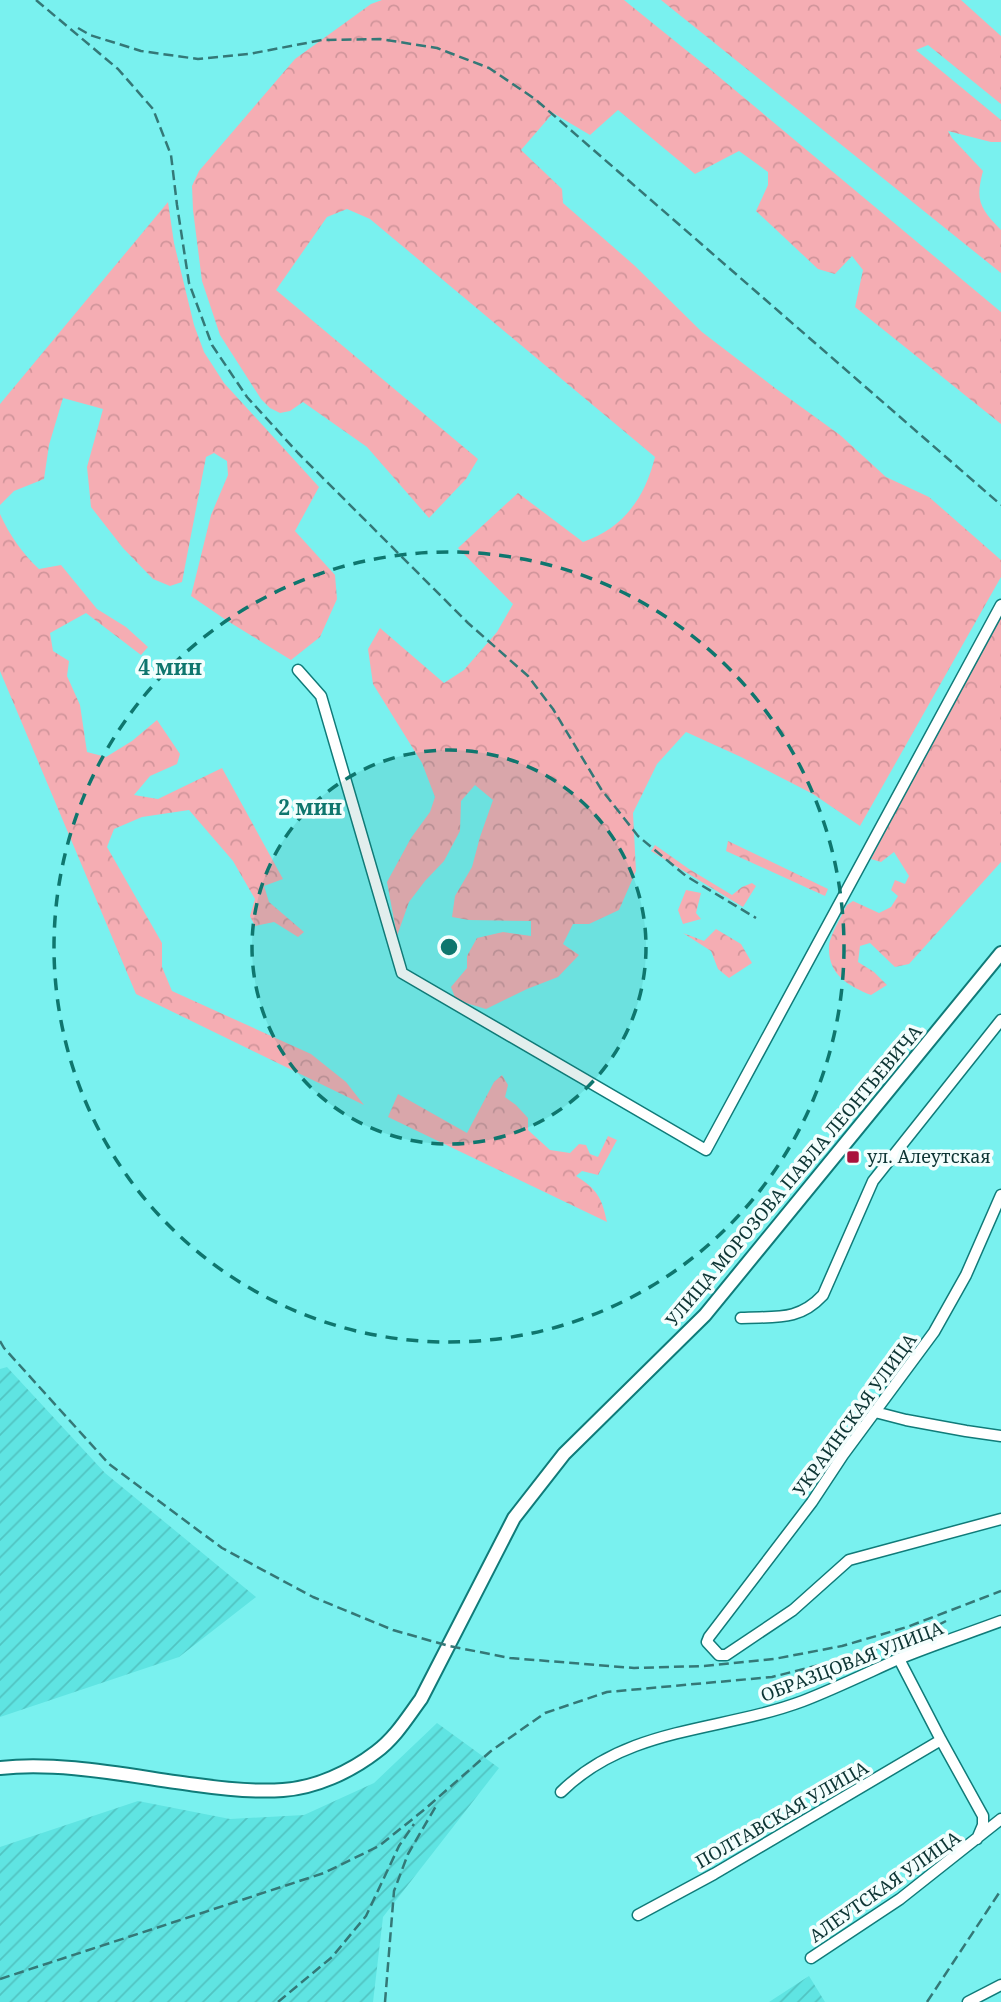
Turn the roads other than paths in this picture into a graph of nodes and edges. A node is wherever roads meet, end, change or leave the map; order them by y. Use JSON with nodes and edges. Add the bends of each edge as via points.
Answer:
{"nodes":[{"id":1,"x":1001,"y":605,"type":"edge"},
{"id":2,"x":298,"y":670,"type":"dead end"},
{"id":3,"x":1001,"y":953,"type":"edge"},
{"id":4,"x":1001,"y":1020,"type":"edge"},
{"id":5,"x":1001,"y":1195,"type":"edge"},
{"id":6,"x":741,"y":1318,"type":"dead end"},
{"id":7,"x":875,"y":1412,"type":"junction"},
{"id":8,"x":1001,"y":1436,"type":"edge"},
{"id":9,"x":1001,"y":1519,"type":"edge"},
{"id":10,"x":1001,"y":1621,"type":"edge"},
{"id":11,"x":899,"y":1659,"type":"junction"},
{"id":12,"x":941,"y":1740,"type":"junction"},
{"id":13,"x":0,"y":1768,"type":"edge"},
{"id":14,"x":561,"y":1792,"type":"dead end"},
{"id":15,"x":1001,"y":1819,"type":"edge"},
{"id":16,"x":977,"y":1840,"type":"junction"},
{"id":17,"x":638,"y":1915,"type":"dead end"},
{"id":18,"x":811,"y":1958,"type":"dead end"},
{"id":19,"x":1001,"y":1985,"type":"edge"},
{"id":20,"x":968,"y":2002,"type":"edge"}],
"edges":[{"from":1,"to":2,"type":"street","via":[[706,1150],[402,973],[321,696]]},
{"from":3,"to":13,"type":"main road","name":"УЛИЦА МОРОЗОВА ПАВЛА ЛЕОНТЬЕВИЧА","via":[[705,1315],[564,1454],[514,1518],[421,1699],[377,1752],[337,1775],[285,1790],[237,1789],[64,1768]]},
{"from":4,"to":6,"type":"street","via":[[873,1181],[823,1295],[802,1313]]},
{"from":5,"to":7,"type":"street","name":"УКРАИНСКАЯ УЛИЦА","via":[[966,1275],[934,1332]]},
{"from":7,"to":8,"type":"street"},
{"from":7,"to":9,"type":"street","name":"УКРАИНСКАЯ УЛИЦА","via":[[813,1503],[709,1637],[708,1644],[719,1655],[726,1655],[793,1610],[845,1562]]},
{"from":10,"to":11,"type":"street","name":"ОБРАЗЦОВАЯ УЛИЦА"},
{"from":11,"to":12,"type":"street"},
{"from":11,"to":14,"type":"street","name":"ОБРАЗЦОВАЯ УЛИЦА","via":[[804,1701],[651,1739],[610,1756]]},
{"from":12,"to":16,"type":"street","via":[[984,1816]]},
{"from":12,"to":17,"type":"street","name":"ПОЛТАВСКАЯ УЛИЦА"},
{"from":15,"to":16,"type":"street","name":"АЛЕУТСКАЯ УЛИЦА"},
{"from":16,"to":18,"type":"street","name":"АЛЕУТСКАЯ УЛИЦА"},
{"from":19,"to":20,"type":"street"}]}
